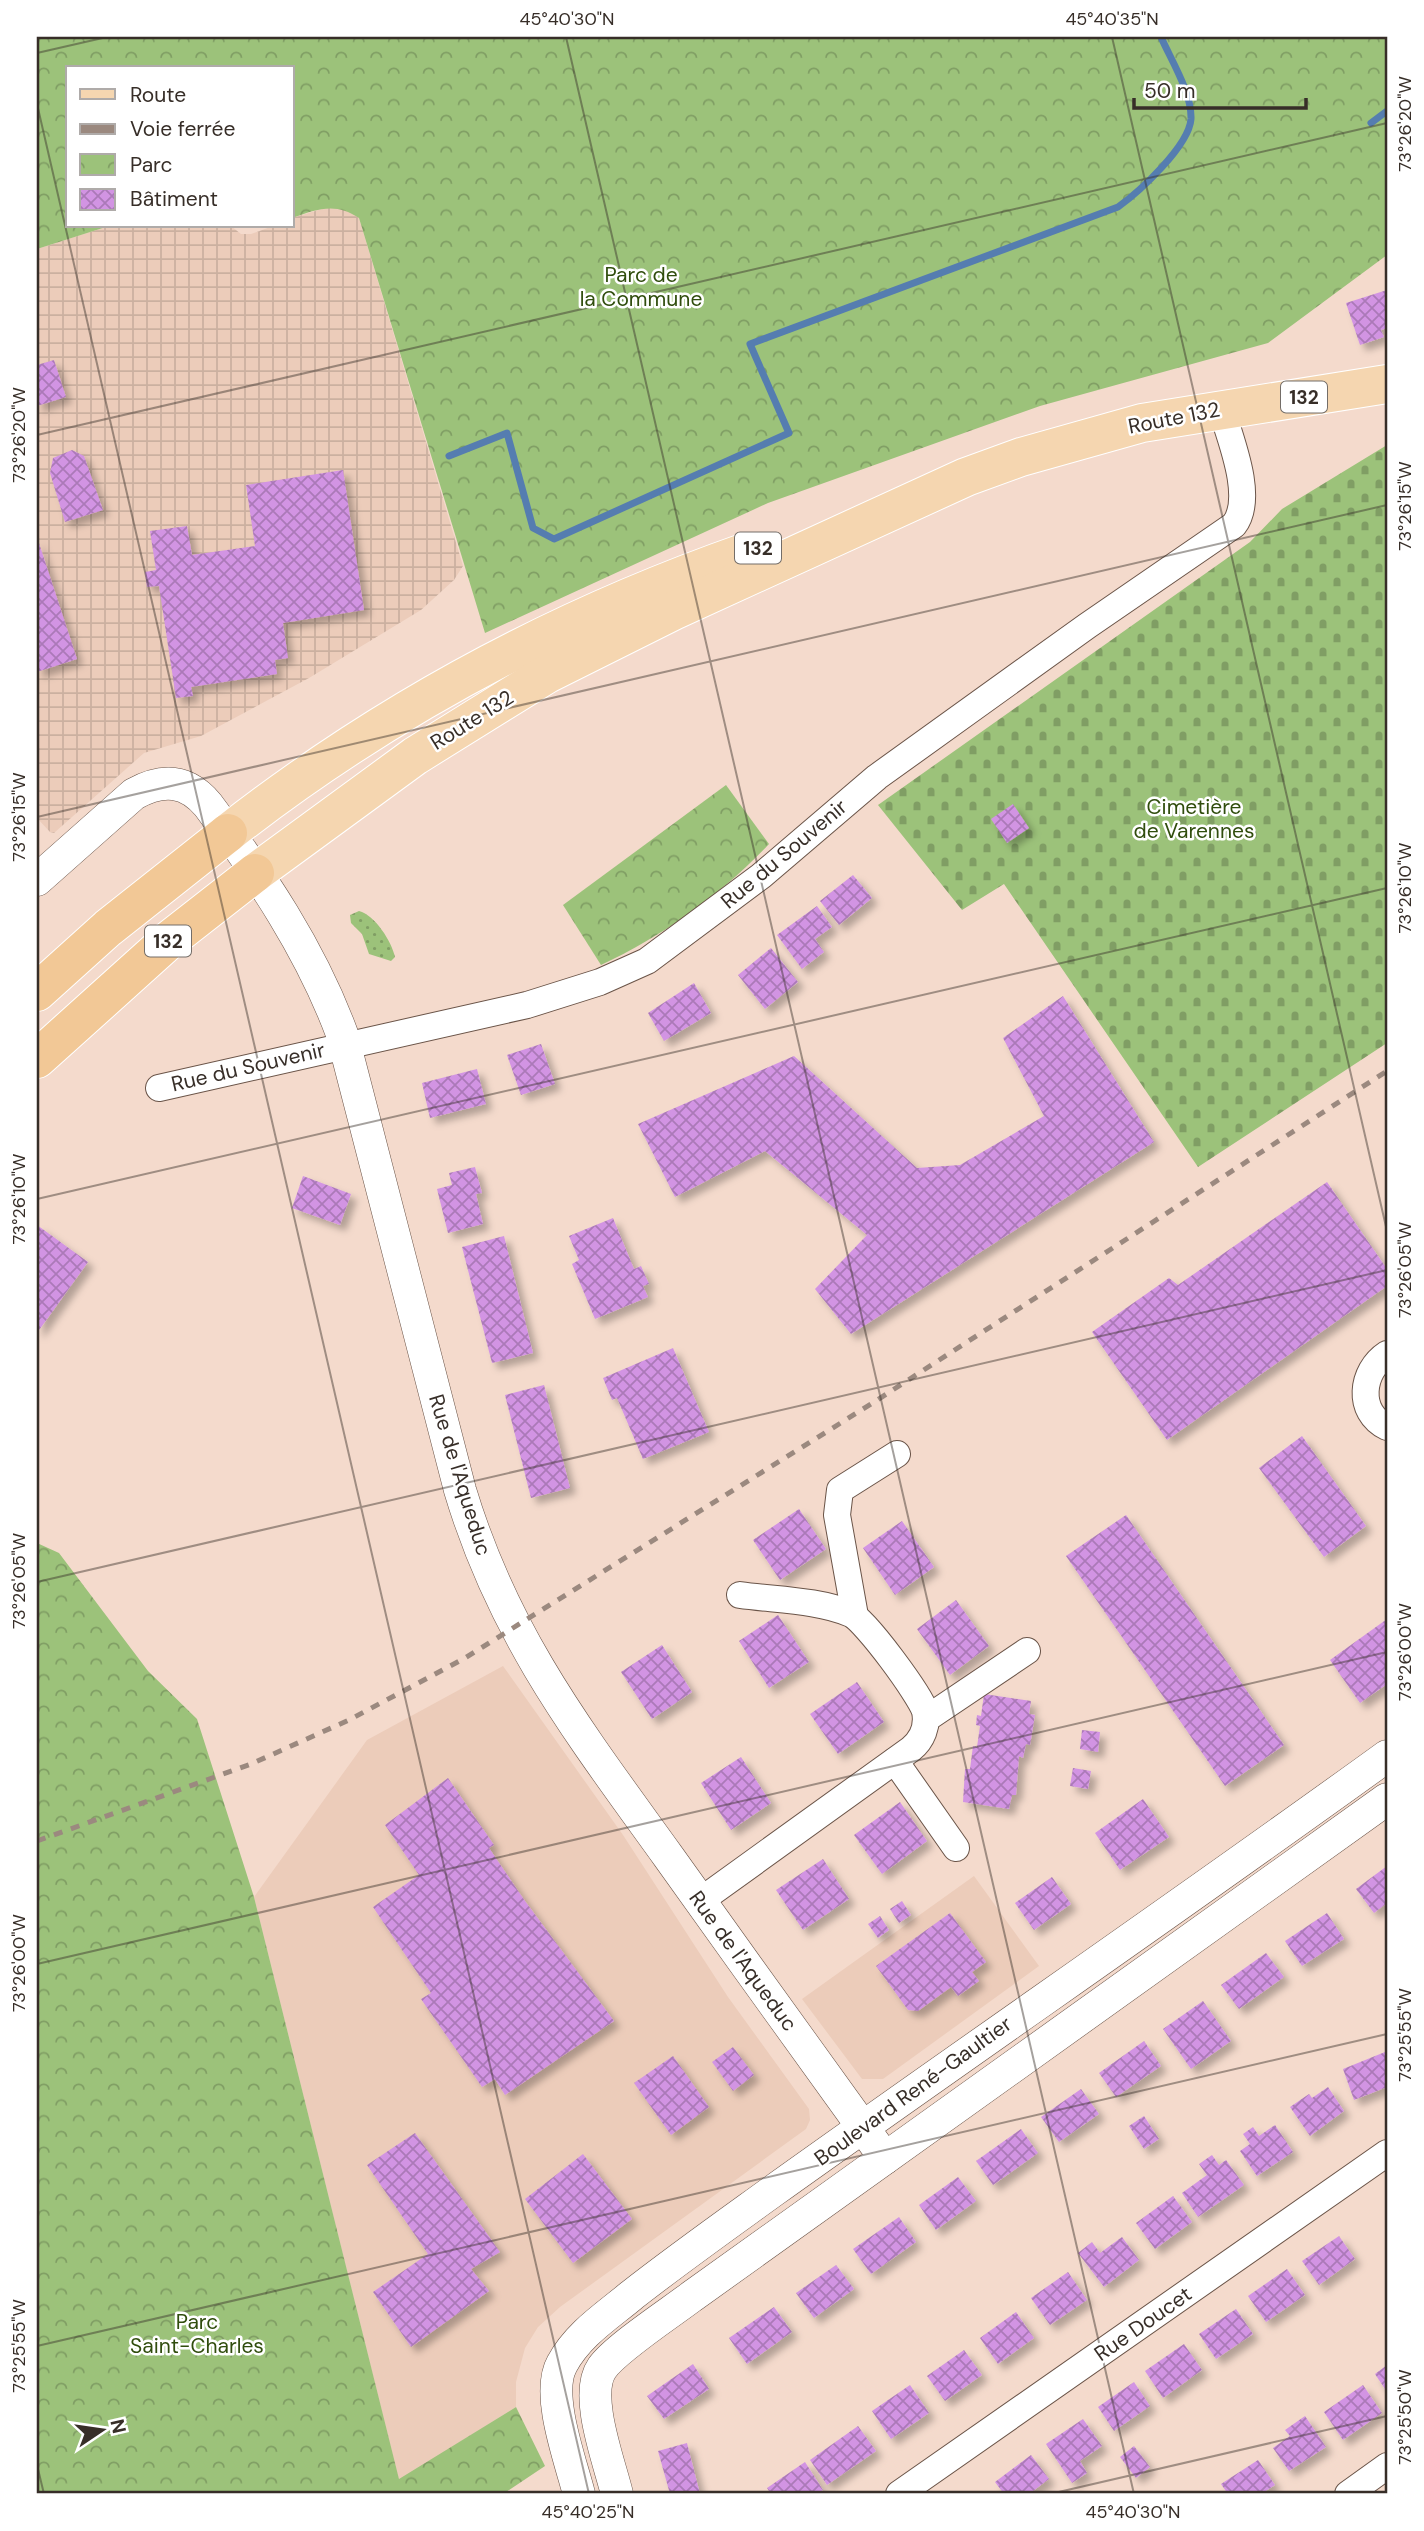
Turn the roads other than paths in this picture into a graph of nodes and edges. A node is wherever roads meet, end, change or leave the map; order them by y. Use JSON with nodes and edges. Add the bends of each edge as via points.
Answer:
{"nodes":[{"id":1,"x":1387,"y":384,"type":"edge"},
{"id":2,"x":1221,"y":408,"type":"junction"},
{"id":3,"x":967,"y":477,"type":"junction"},
{"id":4,"x":228,"y":833,"type":"junction"},
{"id":5,"x":255,"y":873,"type":"junction"},
{"id":6,"x":37,"y":880,"type":"edge"},
{"id":7,"x":37,"y":992,"type":"edge"},
{"id":8,"x":345,"y":1045,"type":"junction"},
{"id":9,"x":37,"y":1059,"type":"edge"},
{"id":10,"x":159,"y":1088,"type":"dead end"},
{"id":11,"x":1387,"y":1354,"type":"edge"},
{"id":12,"x":1387,"y":1427,"type":"edge"},
{"id":13,"x":897,"y":1454,"type":"dead end"},
{"id":14,"x":740,"y":1595,"type":"dead end"},
{"id":15,"x":855,"y":1616,"type":"junction"},
{"id":16,"x":1027,"y":1651,"type":"dead end"},
{"id":17,"x":926,"y":1719,"type":"junction"},
{"id":18,"x":1387,"y":1756,"type":"edge"},
{"id":19,"x":895,"y":1761,"type":"junction"},
{"id":20,"x":1387,"y":1799,"type":"edge"},
{"id":21,"x":956,"y":1848,"type":"dead end"},
{"id":22,"x":700,"y":1901,"type":"junction"},
{"id":23,"x":863,"y":2127,"type":"junction"},
{"id":24,"x":1387,"y":2153,"type":"edge"},
{"id":25,"x":885,"y":2158,"type":"junction"},
{"id":26,"x":579,"y":2494,"type":"edge"},
{"id":27,"x":617,"y":2494,"type":"edge"},
{"id":28,"x":899,"y":2494,"type":"edge"}],
"edges":[{"from":1,"to":2,"type":"main road","name":"Route 132","number":"132"},
{"from":2,"to":3,"type":"main road","name":"Route 132","number":"132","via":[[1142,422]]},
{"from":2,"to":8,"type":"street","name":"Rue du Souvenir","via":[[1243,497],[1242,512],[1234,525],[877,777],[761,876],[662,951],[614,977],[555,997]]},
{"from":3,"to":4,"type":"main road","name":"Route 132","number":"132","via":[[708,565],[554,629],[399,714]]},
{"from":3,"to":5,"type":"main road","name":"Route 132","number":"132","via":[[673,611],[547,674],[415,756]]},
{"from":4,"to":5,"type":"street","name":"Rue de l'Aqueduc"},
{"from":4,"to":6,"type":"street","name":"Rue de l'Aqueduc","via":[[200,795],[188,787],[170,782],[152,785],[123,802]]},
{"from":4,"to":7,"type":"highway","name":"Route 132","number":"132","via":[[108,928]]},
{"from":5,"to":8,"type":"street","name":"Rue de l'Aqueduc","via":[[309,958]]},
{"from":5,"to":9,"type":"highway","name":"Route 132","number":"132","via":[[168,941]]},
{"from":8,"to":10,"type":"street","name":"Rue du Souvenir"},
{"from":8,"to":22,"type":"street","name":"Rue de l'Aqueduc","via":[[460,1490],[492,1579],[526,1651],[555,1698]]},
{"from":11,"to":12,"type":"street","via":[[1375,1363],[1364,1388],[1372,1415]]},
{"from":13,"to":15,"type":"street","via":[[840,1490],[838,1515]]},
{"from":14,"to":15,"type":"street"},
{"from":15,"to":17,"type":"street","via":[[871,1631],[918,1698]]},
{"from":16,"to":17,"type":"street"},
{"from":17,"to":19,"type":"street","via":[[916,1745]]},
{"from":18,"to":23,"type":"street","name":"Boulevard René-Gaultier"},
{"from":19,"to":21,"type":"street"},
{"from":19,"to":22,"type":"street"},
{"from":20,"to":25,"type":"street","name":"Boulevard René-Gaultier"},
{"from":22,"to":23,"type":"street","name":"Rue de l'Aqueduc"},
{"from":23,"to":25,"type":"street","name":"Rue de l'Aqueduc"},
{"from":23,"to":26,"type":"street","name":"Boulevard René-Gaultier","via":[[679,2259],[575,2343],[560,2367],[557,2402]]},
{"from":24,"to":28,"type":"street","name":"Rue Doucet"},
{"from":25,"to":27,"type":"street","name":"Boulevard René-Gaultier","via":[[602,2367],[596,2411]]}]}
